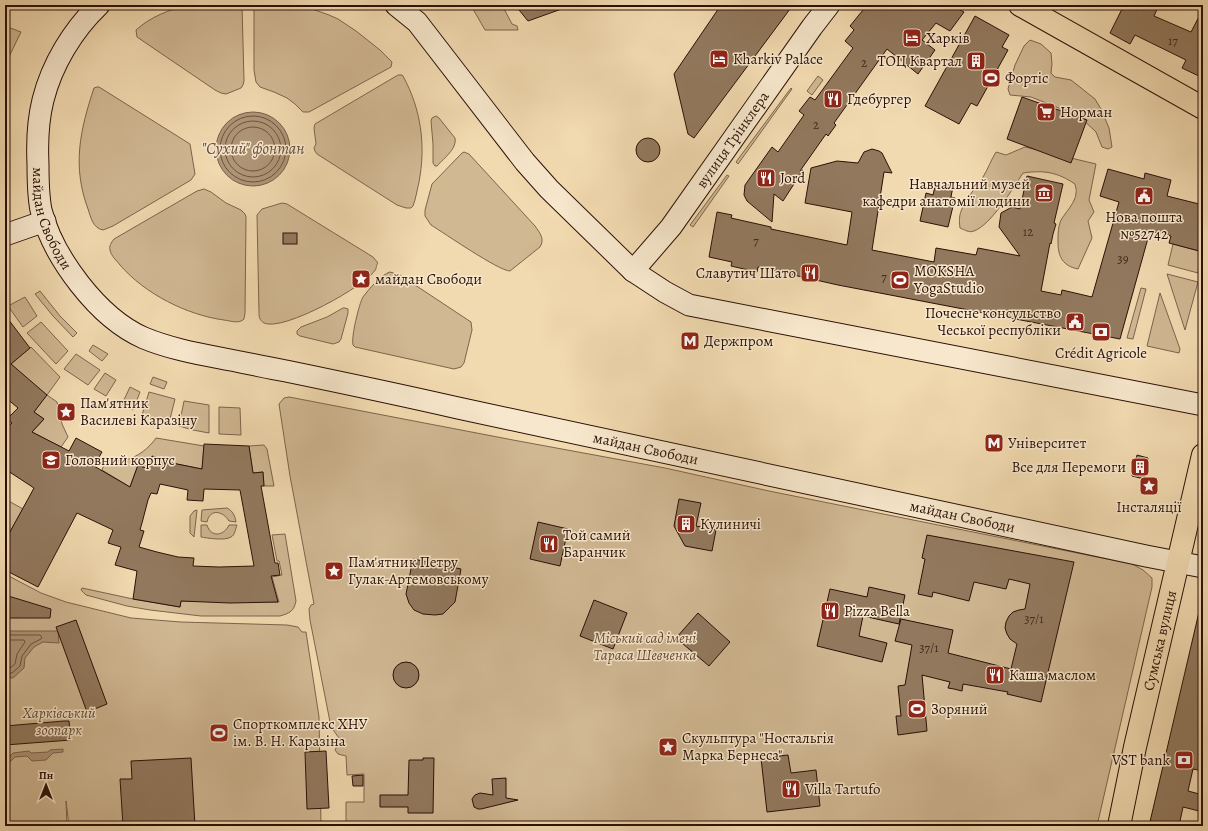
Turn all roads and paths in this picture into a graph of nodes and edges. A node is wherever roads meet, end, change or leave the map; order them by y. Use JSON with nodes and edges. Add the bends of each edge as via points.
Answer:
{"nodes":[{"id":1,"x":99,"y":5,"type":"edge"},
{"id":2,"x":396,"y":5,"type":"edge"},
{"id":3,"x":829,"y":5,"type":"edge"},
{"id":4,"x":1020,"y":5,"type":"edge"},
{"id":5,"x":1203,"y":108,"type":"edge"},
{"id":6,"x":45,"y":221,"type":"junction"},
{"id":7,"x":5,"y":235,"type":"edge"},
{"id":8,"x":633,"y":271,"type":"junction"},
{"id":9,"x":1203,"y":405,"type":"edge"},
{"id":10,"x":1203,"y":455,"type":"edge"},
{"id":11,"x":1178,"y":562,"type":"junction"},
{"id":12,"x":1203,"y":567,"type":"edge"},
{"id":13,"x":1119,"y":826,"type":"edge"}],
"edges":[{"from":1,"to":6,"type":"main road","name":"майдан Свободи","via":[[82,22],[67,46],[54,69],[43,102],[38,162],[39,198]]},
{"from":2,"to":8,"type":"main road","via":[[417,22],[525,162],[549,189]]},
{"from":3,"to":8,"type":"main road","name":"вулиця Трінклера","via":[[671,227]]},
{"from":4,"to":5,"type":"main road"},
{"from":6,"to":7,"type":"main road"},
{"from":6,"to":11,"type":"main road","name":"майдан Свободи","via":[[60,256],[100,307],[143,337],[178,350],[346,383]]},
{"from":8,"to":9,"type":"main road","via":[[690,305]]},
{"from":10,"to":11,"type":"main road","name":"Сумська вулиця"},
{"from":11,"to":12,"type":"main road","name":"майдан Свободи"},
{"from":11,"to":13,"type":"main road","name":"Сумська вулиця"}]}
